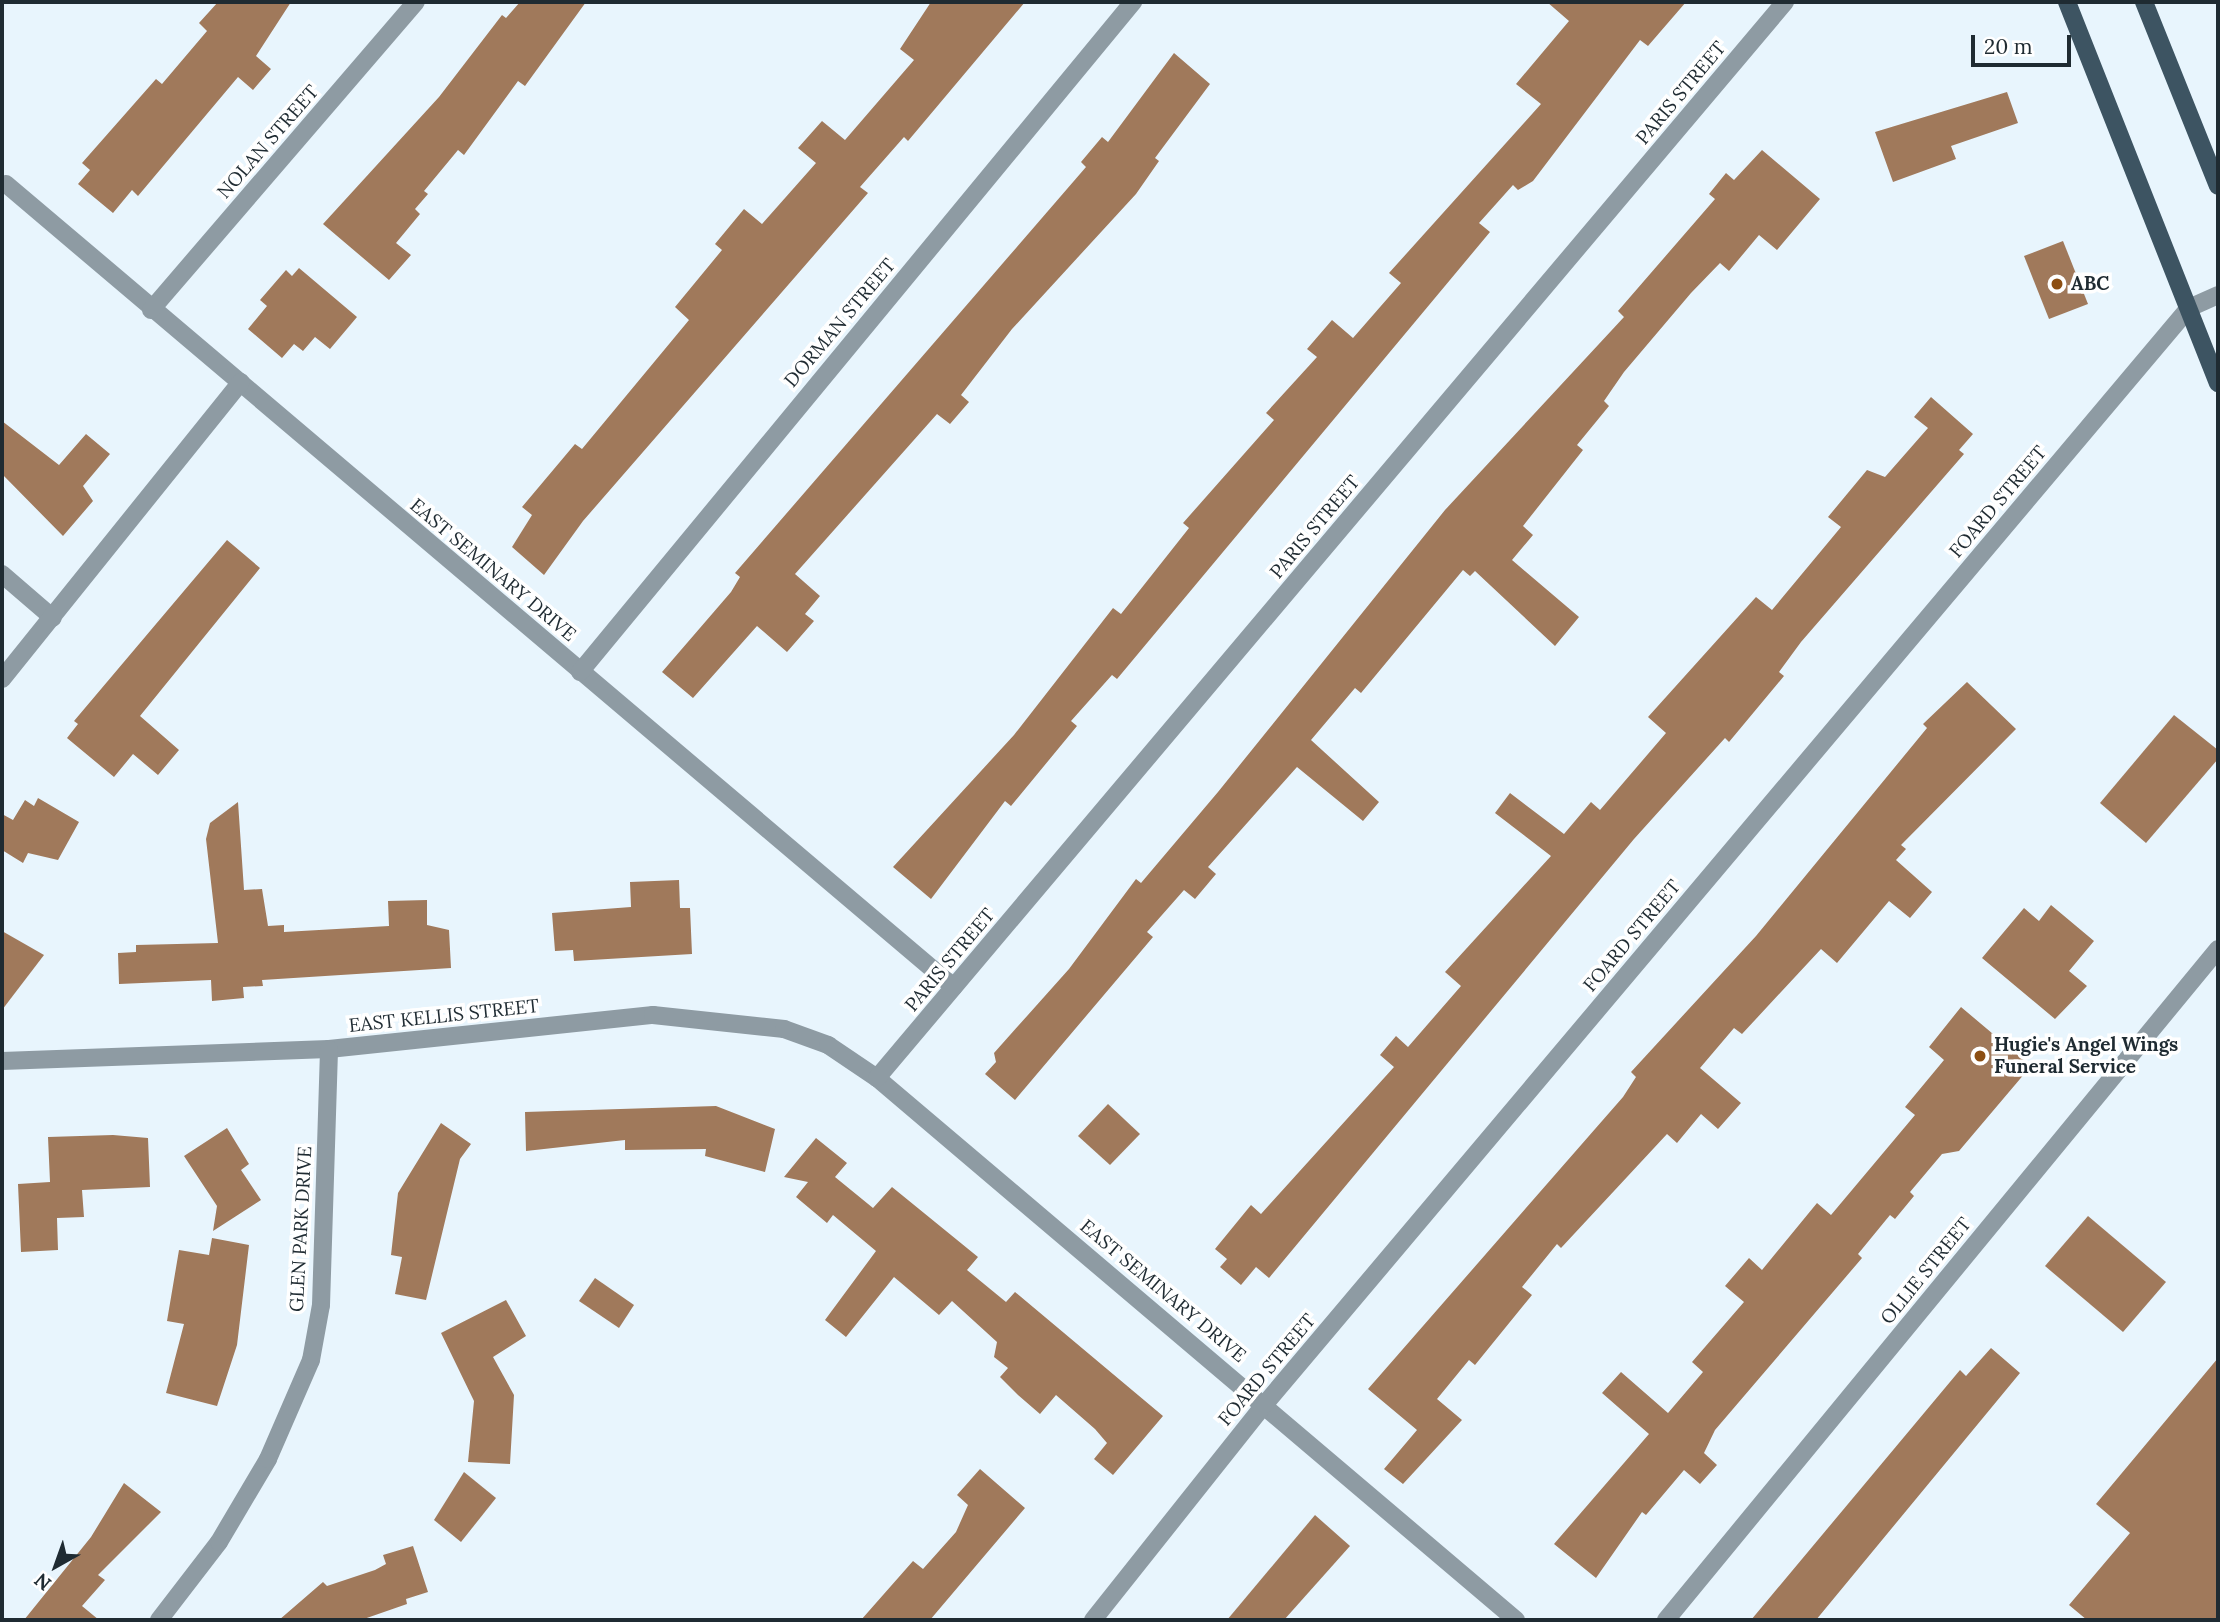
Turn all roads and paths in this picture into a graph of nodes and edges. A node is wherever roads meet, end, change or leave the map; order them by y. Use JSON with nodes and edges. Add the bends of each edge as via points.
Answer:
{"nodes":[{"id":1,"x":416,"y":2,"type":"edge"},
{"id":2,"x":1133,"y":2,"type":"edge"},
{"id":3,"x":1785,"y":2,"type":"edge"},
{"id":4,"x":2067,"y":2,"type":"edge"},
{"id":5,"x":2144,"y":2,"type":"edge"},
{"id":6,"x":6,"y":184,"type":"dead end"},
{"id":7,"x":2218,"y":186,"type":"edge"},
{"id":8,"x":2218,"y":295,"type":"edge"},
{"id":9,"x":2189,"y":308,"type":"junction"},
{"id":10,"x":151,"y":310,"type":"junction"},
{"id":11,"x":242,"y":383,"type":"junction"},
{"id":12,"x":2218,"y":383,"type":"edge"},
{"id":13,"x":2,"y":574,"type":"edge"},
{"id":14,"x":53,"y":618,"type":"junction"},
{"id":15,"x":580,"y":671,"type":"junction"},
{"id":16,"x":2,"y":679,"type":"edge"},
{"id":17,"x":2218,"y":948,"type":"edge"},
{"id":18,"x":954,"y":987,"type":"junction"},
{"id":19,"x":329,"y":1049,"type":"junction"},
{"id":20,"x":2,"y":1061,"type":"edge"},
{"id":21,"x":877,"y":1078,"type":"junction"},
{"id":22,"x":1265,"y":1404,"type":"junction"},
{"id":23,"x":159,"y":1620,"type":"edge"},
{"id":24,"x":1093,"y":1620,"type":"edge"},
{"id":25,"x":1516,"y":1620,"type":"edge"},
{"id":26,"x":1666,"y":1620,"type":"edge"}],
"edges":[{"from":1,"to":10,"type":"street","name":"NOLAN STREET"},
{"from":2,"to":15,"type":"street","name":"DORMAN STREET"},
{"from":3,"to":18,"type":"street","name":"PARIS STREET"},
{"from":4,"to":9,"type":"main road"},
{"from":5,"to":7,"type":"main road"},
{"from":6,"to":10,"type":"street","name":"EAST SEMINARY DRIVE"},
{"from":8,"to":9,"type":"street","name":"FOARD STREET"},
{"from":9,"to":12,"type":"main road"},
{"from":9,"to":22,"type":"street","name":"FOARD STREET"},
{"from":10,"to":11,"type":"street","name":"EAST SEMINARY DRIVE"},
{"from":11,"to":14,"type":"street"},
{"from":11,"to":15,"type":"street","name":"EAST SEMINARY DRIVE"},
{"from":13,"to":14,"type":"street"},
{"from":14,"to":16,"type":"street"},
{"from":15,"to":18,"type":"street","name":"EAST SEMINARY DRIVE"},
{"from":17,"to":26,"type":"street","name":"OLLIE STREET"},
{"from":18,"to":21,"type":"street","name":"PARIS STREET"},
{"from":19,"to":20,"type":"street","name":"EAST KELLIS STREET"},
{"from":19,"to":21,"type":"street","name":"EAST KELLIS STREET","via":[[653,1015],[784,1030],[828,1045]]},
{"from":19,"to":23,"type":"street","name":"GLEN PARK DRIVE","via":[[321,1305],[310,1360],[268,1459],[219,1542]]},
{"from":21,"to":22,"type":"street","name":"EAST SEMINARY DRIVE"},
{"from":22,"to":24,"type":"street","name":"FOARD STREET"},
{"from":22,"to":25,"type":"street","name":"EAST SEMINARY DRIVE"}]}
